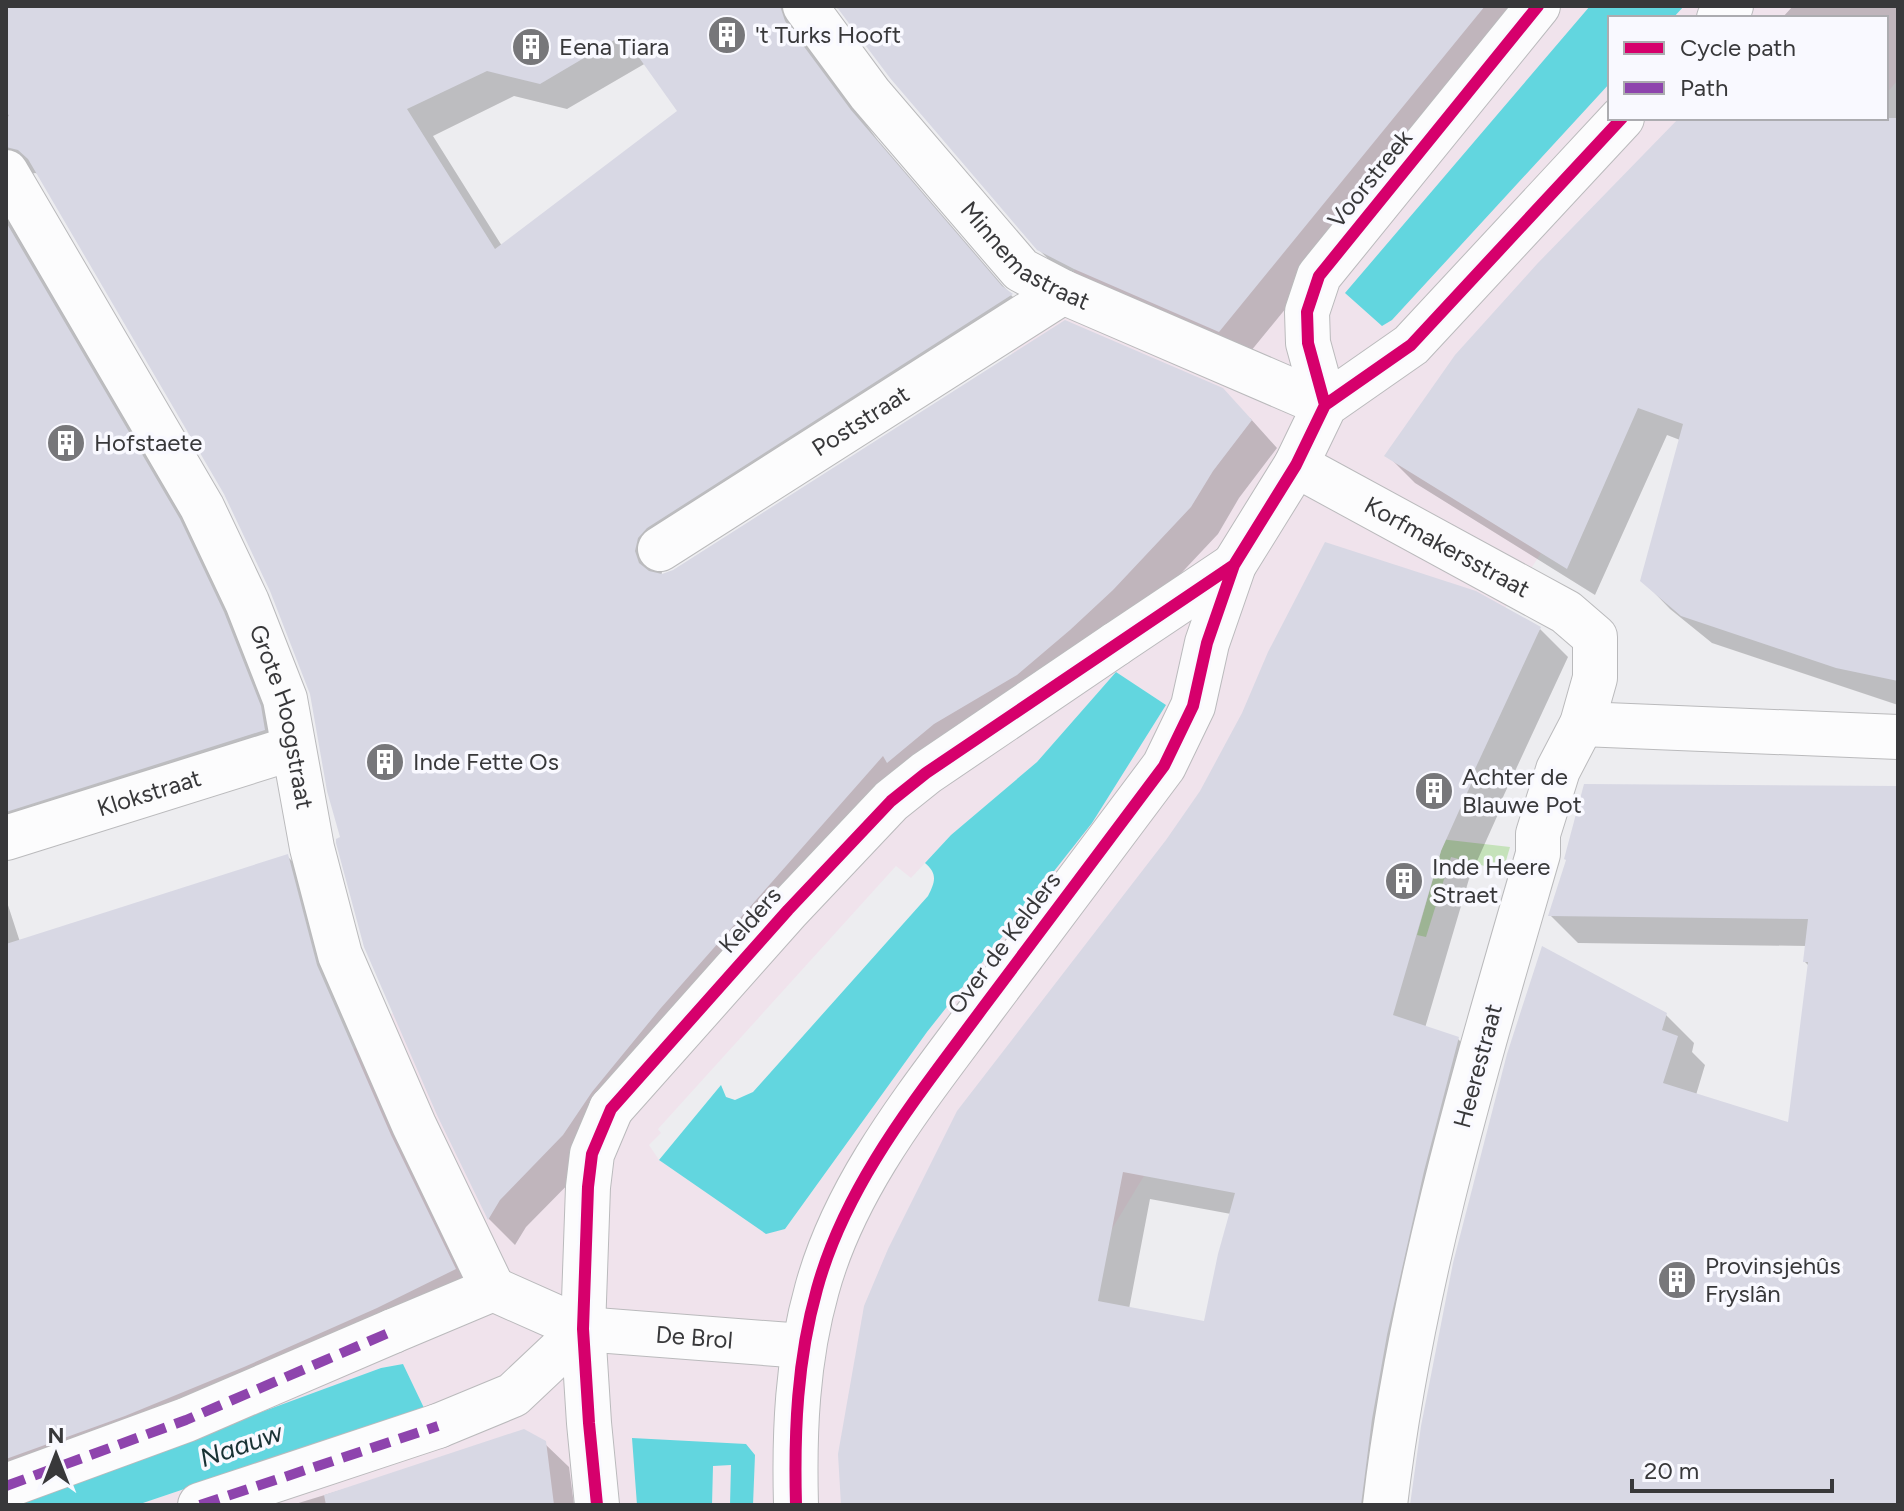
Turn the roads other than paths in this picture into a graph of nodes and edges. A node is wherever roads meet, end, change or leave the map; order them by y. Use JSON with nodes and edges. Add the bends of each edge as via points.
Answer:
{"nodes":[{"id":1,"x":805,"y":6,"type":"edge"},
{"id":2,"x":1538,"y":6,"type":"edge"},
{"id":3,"x":1620,"y":120,"type":"edge"},
{"id":4,"x":6,"y":172,"type":"edge"},
{"id":5,"x":1063,"y":292,"type":"junction"},
{"id":6,"x":1325,"y":405,"type":"junction"},
{"id":7,"x":1296,"y":465,"type":"junction"},
{"id":8,"x":660,"y":549,"type":"dead end"},
{"id":9,"x":1234,"y":565,"type":"junction"},
{"id":10,"x":1595,"y":637,"type":"joint"},
{"id":11,"x":1116,"y":644,"type":"joint"},
{"id":12,"x":1582,"y":724,"type":"junction"},
{"id":13,"x":1898,"y":737,"type":"edge"},
{"id":14,"x":293,"y":748,"type":"junction"},
{"id":15,"x":6,"y":838,"type":"edge"},
{"id":16,"x":493,"y":1289,"type":"junction"},
{"id":17,"x":583,"y":1329,"type":"junction"},
{"id":18,"x":803,"y":1346,"type":"junction"},
{"id":19,"x":6,"y":1486,"type":"edge"},
{"id":20,"x":200,"y":1505,"type":"edge"},
{"id":21,"x":597,"y":1505,"type":"edge"},
{"id":22,"x":796,"y":1505,"type":"edge"},
{"id":23,"x":1385,"y":1505,"type":"edge"}],
"edges":[{"from":1,"to":5,"type":"street","name":"Minnemastraat","via":[[870,94],[1021,270]]},
{"from":2,"to":6,"type":"street","name":"Voorstreek","via":[[1319,276],[1307,312],[1308,343]]},
{"from":3,"to":6,"type":"street","via":[[1411,345]]},
{"from":4,"to":14,"type":"street","name":"Grote Hoogstraat","via":[[202,507],[285,699]]},
{"from":5,"to":6,"type":"street","name":"Minnemastraat"},
{"from":5,"to":8,"type":"street","name":"Poststraat"},
{"from":6,"to":7,"type":"street"},
{"from":7,"to":9,"type":"street","name":"Over de Kelders"},
{"from":7,"to":10,"type":"street","name":"Korfmakersstraat","via":[[1566,612]]},
{"from":9,"to":11,"type":"street","name":"Over de Kelders"},
{"from":9,"to":18,"type":"street","name":"Over de Kelders","via":[[1207,643],[1193,706],[1164,766],[894,1127],[846,1211]]},
{"from":10,"to":12,"type":"street","name":"Heerestraat","via":[[1595,678]]},
{"from":11,"to":17,"type":"street","name":"Kelders","via":[[891,801],[611,1109],[592,1154]]},
{"from":12,"to":13,"type":"street"},
{"from":12,"to":23,"type":"street","name":"Heerestraat","via":[[1558,770],[1538,834],[1538,854],[1431,1243],[1394,1428]]},
{"from":14,"to":15,"type":"street","name":"Klokstraat"},
{"from":14,"to":16,"type":"street","name":"Grote Hoogstraat","via":[[340,955]]},
{"from":16,"to":17,"type":"street","name":"De Brol"},
{"from":16,"to":19,"type":"street","via":[[186,1420]]},
{"from":17,"to":18,"type":"street","name":"De Brol"},
{"from":17,"to":20,"type":"street","via":[[513,1395],[438,1426]]},
{"from":17,"to":21,"type":"street","name":"Kelders"},
{"from":18,"to":22,"type":"street","name":"Over de Kelders","via":[[794,1443]]}]}
